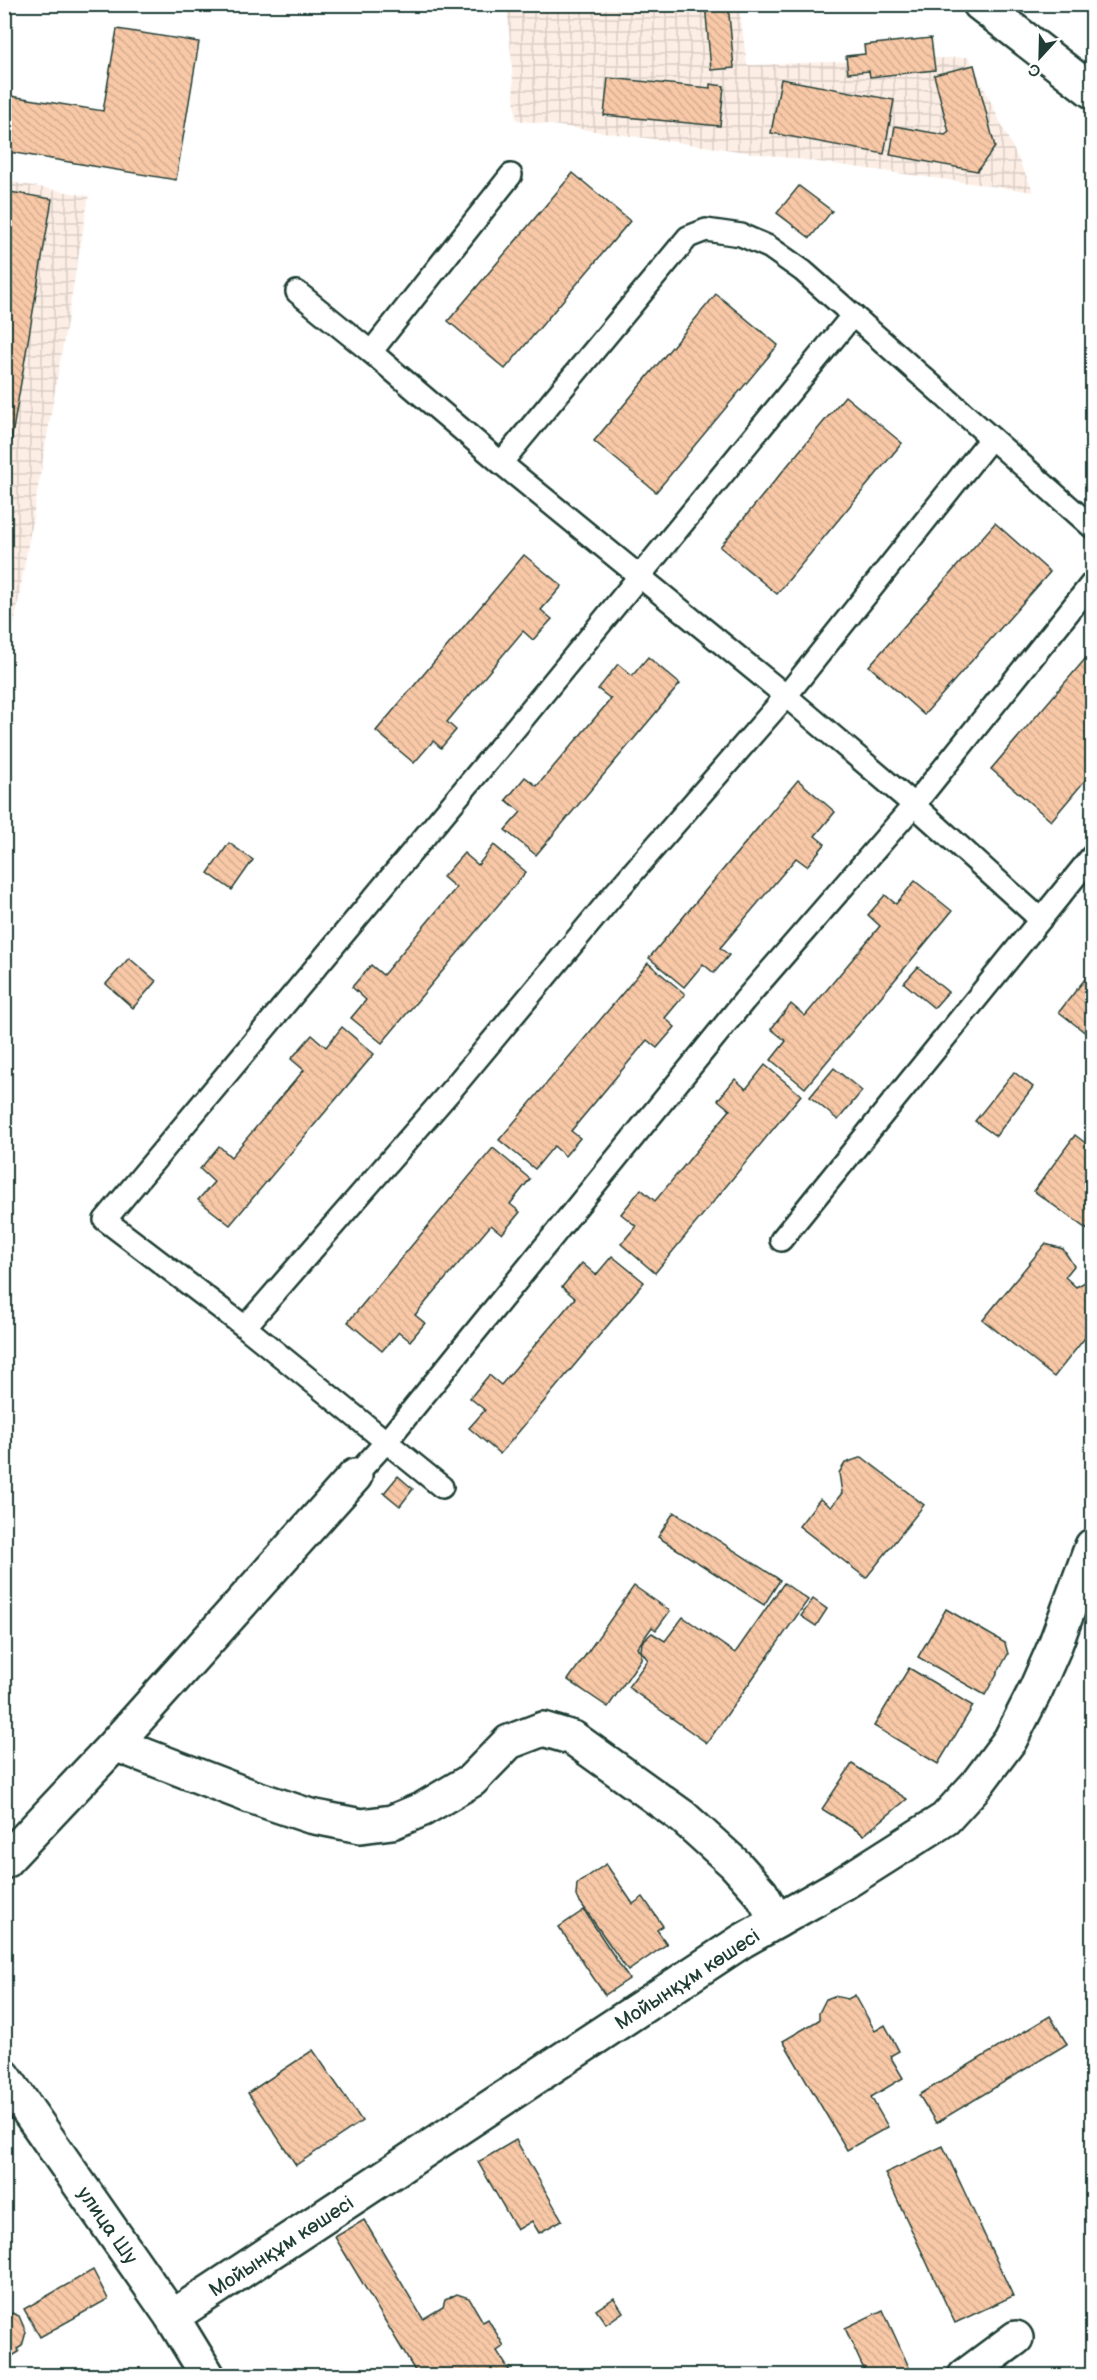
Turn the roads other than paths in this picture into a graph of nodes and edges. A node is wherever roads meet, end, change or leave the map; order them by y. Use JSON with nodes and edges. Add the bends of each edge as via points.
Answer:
{"nodes":[{"id":1,"x":980,"y":4,"type":"edge"},
{"id":2,"x":1092,"y":90,"type":"edge"},
{"id":3,"x":511,"y":175,"type":"dead end"},
{"id":4,"x":297,"y":292,"type":"dead end"},
{"id":5,"x":853,"y":315,"type":"junction"},
{"id":6,"x":371,"y":352,"type":"junction"},
{"id":7,"x":991,"y":438,"type":"junction"},
{"id":8,"x":501,"y":463,"type":"junction"},
{"id":9,"x":1092,"y":527,"type":"edge"},
{"id":10,"x":640,"y":578,"type":"junction"},
{"id":11,"x":1092,"y":584,"type":"edge"},
{"id":12,"x":786,"y":696,"type":"junction"},
{"id":13,"x":915,"y":805,"type":"junction"},
{"id":14,"x":1092,"y":856,"type":"edge"},
{"id":15,"x":1041,"y":919,"type":"junction"},
{"id":16,"x":781,"y":1240,"type":"dead end"},
{"id":17,"x":244,"y":1327,"type":"junction"},
{"id":18,"x":386,"y":1442,"type":"junction"},
{"id":19,"x":355,"y":1476,"type":"joint"},
{"id":20,"x":442,"y":1487,"type":"dead end"},
{"id":21,"x":1092,"y":1546,"type":"edge"},
{"id":22,"x":115,"y":1744,"type":"junction"},
{"id":23,"x":4,"y":1862,"type":"edge"},
{"id":24,"x":777,"y":1921,"type":"junction"},
{"id":25,"x":4,"y":2076,"type":"edge"},
{"id":26,"x":172,"y":2317,"type":"junction"},
{"id":27,"x":1016,"y":2338,"type":"dead end"},
{"id":28,"x":208,"y":2376,"type":"edge"},
{"id":29,"x":965,"y":2376,"type":"edge"}],
"edges":[{"from":1,"to":2,"type":"street"},
{"from":3,"to":6,"type":"lane"},
{"from":4,"to":6,"type":"lane"},
{"from":5,"to":7,"type":"lane"},
{"from":5,"to":8,"type":"lane","via":[[769,247],[741,235],[706,230],[688,237]]},
{"from":5,"to":10,"type":"lane"},
{"from":6,"to":8,"type":"lane"},
{"from":7,"to":9,"type":"lane"},
{"from":7,"to":12,"type":"lane"},
{"from":8,"to":10,"type":"lane"},
{"from":10,"to":12,"type":"lane"},
{"from":10,"to":17,"type":"lane","via":[[105,1220]]},
{"from":11,"to":13,"type":"lane"},
{"from":12,"to":13,"type":"lane"},
{"from":12,"to":17,"type":"lane"},
{"from":13,"to":15,"type":"lane"},
{"from":13,"to":18,"type":"lane","via":[[744,1001]]},
{"from":14,"to":15,"type":"lane"},
{"from":15,"to":16,"type":"lane"},
{"from":17,"to":18,"type":"lane"},
{"from":18,"to":19,"type":"lane"},
{"from":18,"to":20,"type":"lane"},
{"from":19,"to":22,"type":"street"},
{"from":21,"to":24,"type":"street","name":"Мойынқұм көшесі","via":[[1036,1689],[1010,1740],[976,1784],[945,1819]]},
{"from":22,"to":23,"type":"street"},
{"from":22,"to":24,"type":"street","via":[[310,1816],[361,1826],[392,1822],[423,1809],[472,1780],[509,1742],[543,1729],[573,1738],[683,1817],[735,1863],[761,1893]]},
{"from":24,"to":26,"type":"street","name":"Мойынқұм көшесі"},
{"from":25,"to":26,"type":"street","name":"улица Шу"},
{"from":26,"to":28,"type":"street","name":"улица Шу"},
{"from":27,"to":29,"type":"street"}]}
